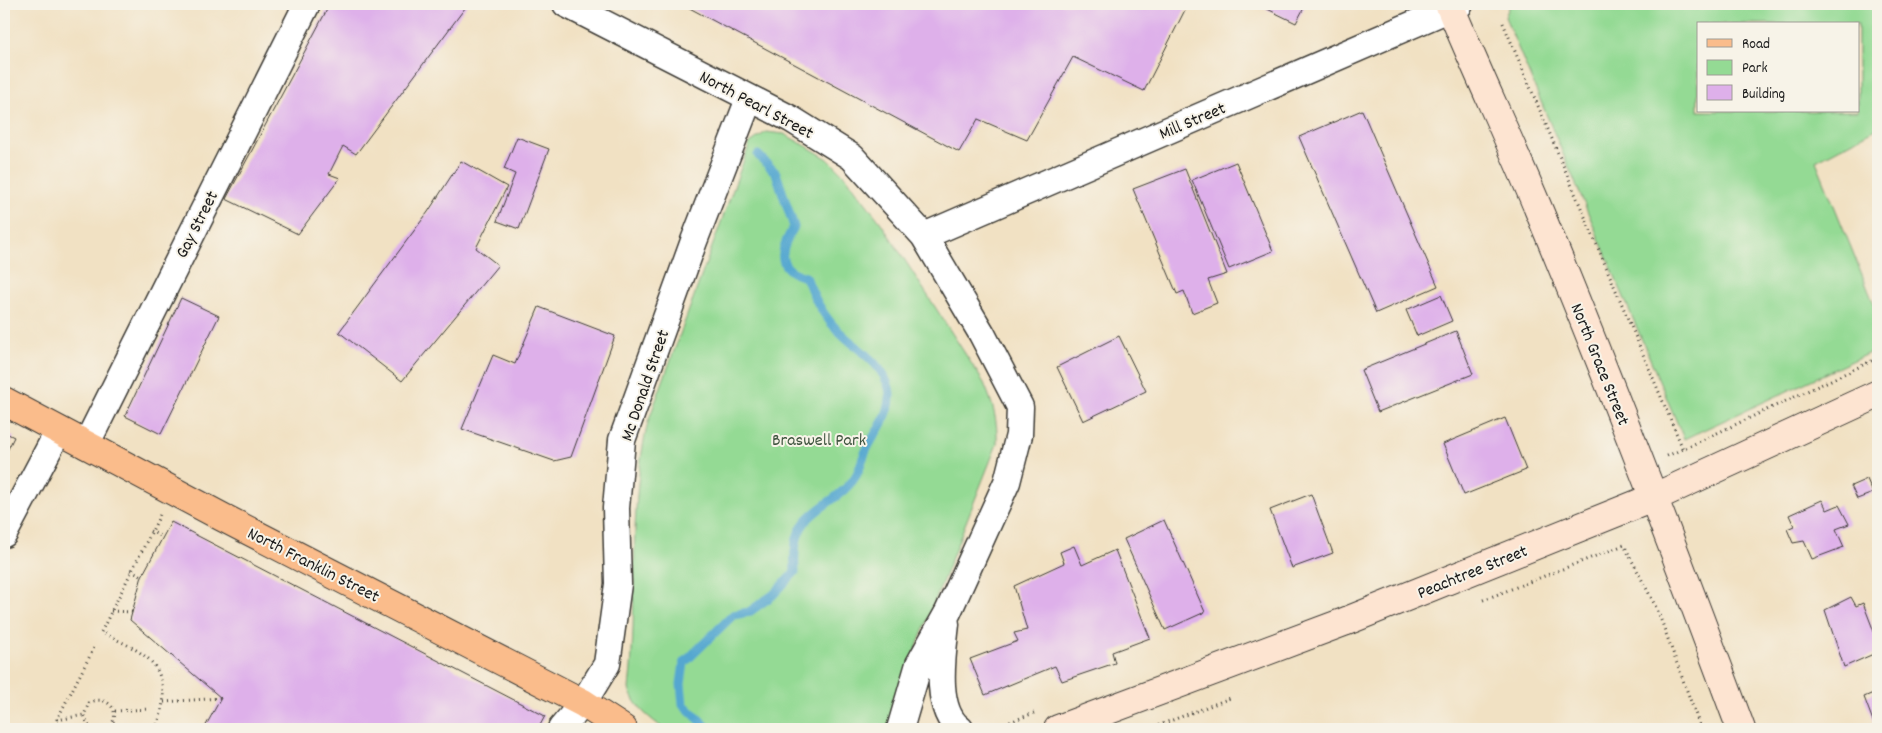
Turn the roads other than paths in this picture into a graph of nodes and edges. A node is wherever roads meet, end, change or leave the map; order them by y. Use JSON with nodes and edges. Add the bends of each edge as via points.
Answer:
{"nodes":[{"id":1,"x":307,"y":4,"type":"edge"},
{"id":2,"x":566,"y":4,"type":"edge"},
{"id":3,"x":1453,"y":5,"type":"edge"},
{"id":4,"x":749,"y":99,"type":"junction"},
{"id":5,"x":924,"y":236,"type":"junction"},
{"id":6,"x":1878,"y":394,"type":"edge"},
{"id":7,"x":4,"y":401,"type":"edge"},
{"id":8,"x":59,"y":430,"type":"junction"},
{"id":9,"x":86,"y":445,"type":"junction"},
{"id":10,"x":1655,"y":497,"type":"junction"},
{"id":11,"x":4,"y":534,"type":"edge"},
{"id":12,"x":948,"y":612,"type":"junction"},
{"id":13,"x":583,"y":704,"type":"junction"},
{"id":14,"x":561,"y":729,"type":"edge"},
{"id":15,"x":623,"y":729,"type":"edge"},
{"id":16,"x":900,"y":729,"type":"edge"},
{"id":17,"x":960,"y":729,"type":"edge"},
{"id":18,"x":1058,"y":729,"type":"edge"},
{"id":19,"x":1741,"y":729,"type":"edge"}],
"edges":[{"from":1,"to":9,"type":"street","name":"Gay Street"},
{"from":2,"to":4,"type":"street","name":"North Pearl Street"},
{"from":3,"to":5,"type":"street","name":"Mill Street"},
{"from":3,"to":10,"type":"main road","name":"North Grace Street"},
{"from":4,"to":5,"type":"street","name":"North Pearl Street","via":[[792,120],[852,157]]},
{"from":4,"to":13,"type":"street","name":"Mc Donald Street","via":[[622,440],[616,508],[618,584],[607,664]]},
{"from":5,"to":12,"type":"street","name":"North Pearl Street","via":[[982,334],[1020,407],[1020,435],[1007,482]]},
{"from":6,"to":10,"type":"main road","name":"Peachtree Street"},
{"from":7,"to":8,"type":"main road","name":"North Franklin Street"},
{"from":8,"to":9,"type":"main road","name":"North Franklin Street"},
{"from":8,"to":11,"type":"street"},
{"from":9,"to":13,"type":"main road","name":"North Franklin Street"},
{"from":10,"to":18,"type":"main road","name":"Peachtree Street","via":[[1344,622]]},
{"from":10,"to":19,"type":"main road","name":"North Grace Street"},
{"from":12,"to":16,"type":"street","via":[[919,664]]},
{"from":12,"to":17,"type":"street","via":[[943,690],[952,724]]},
{"from":13,"to":14,"type":"street","name":"Mc Donald Street"},
{"from":13,"to":15,"type":"main road","name":"North Franklin Street"}]}
